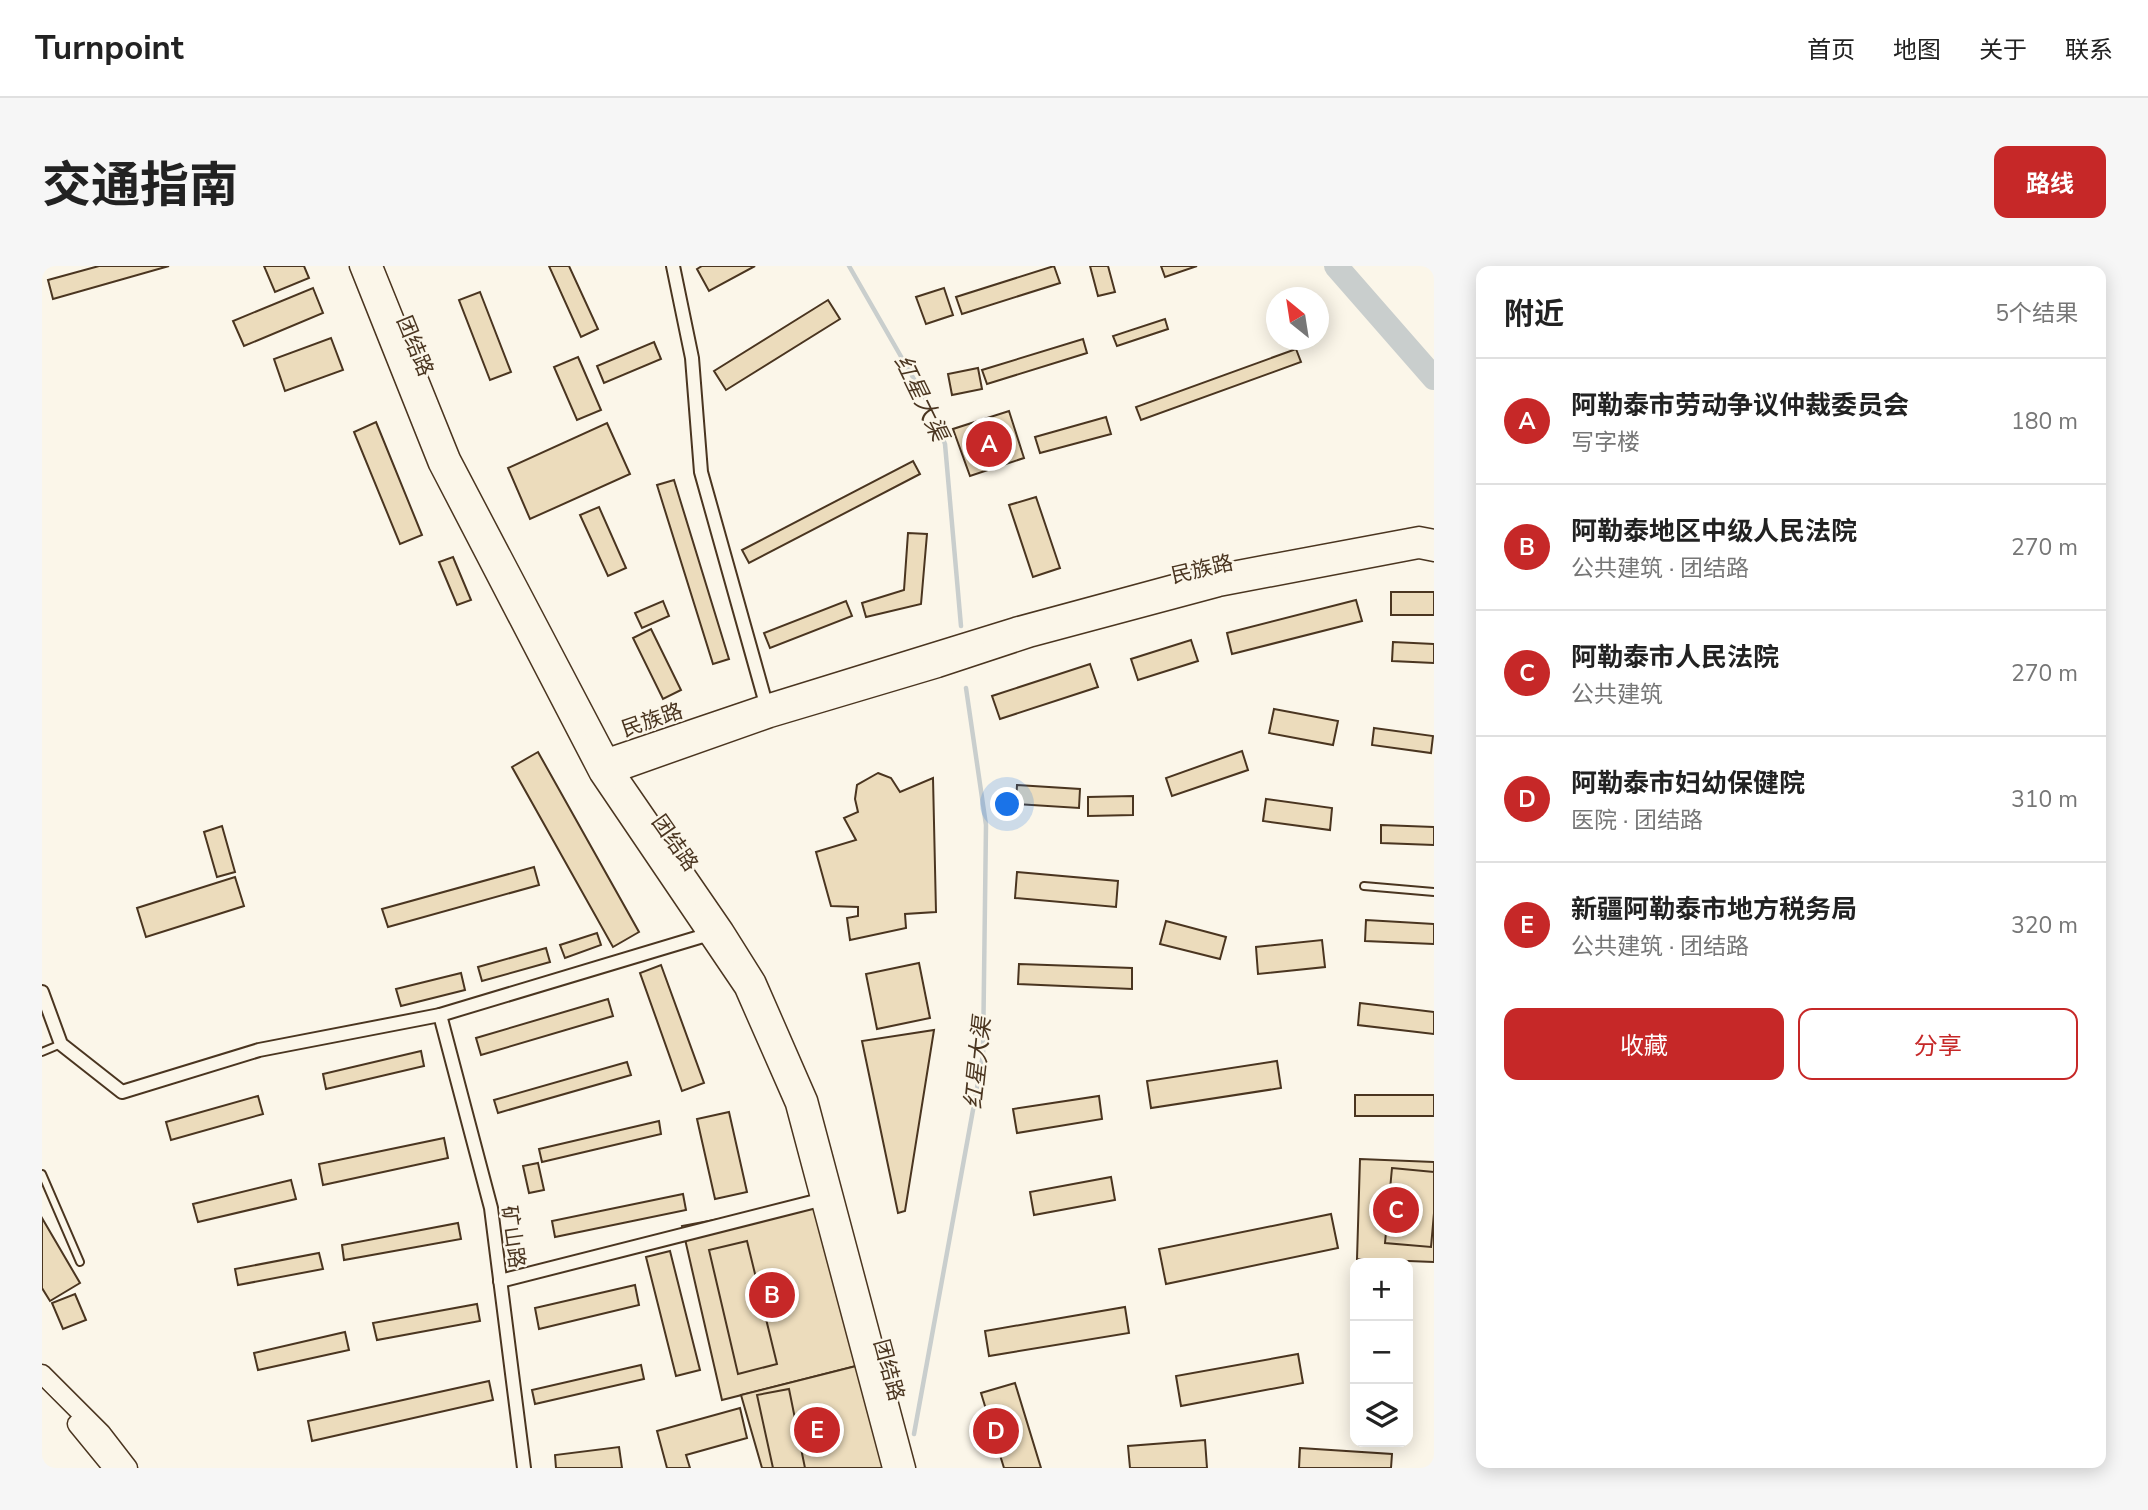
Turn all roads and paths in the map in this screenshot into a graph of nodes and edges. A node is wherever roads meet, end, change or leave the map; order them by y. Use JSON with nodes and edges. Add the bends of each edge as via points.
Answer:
{"nodes":[{"id":1,"x":359,"y":266,"type":"edge"},
{"id":2,"x":373,"y":266,"type":"edge"},
{"id":3,"x":673,"y":266,"type":"edge"},
{"id":4,"x":1434,"y":538,"type":"edge"},
{"id":5,"x":1434,"y":552,"type":"edge"},
{"id":6,"x":984,"y":645,"type":"junction"},
{"id":7,"x":768,"y":711,"type":"junction"},
{"id":8,"x":604,"y":768,"type":"junction"},
{"id":9,"x":1364,"y":886,"type":"dead end"},
{"id":10,"x":1434,"y":892,"type":"edge"},
{"id":11,"x":717,"y":932,"type":"junction"},
{"id":12,"x":42,"y":992,"type":"edge"},
{"id":13,"x":440,"y":1016,"type":"junction"},
{"id":14,"x":61,"y":1044,"type":"junction"},
{"id":15,"x":42,"y":1052,"type":"edge"},
{"id":16,"x":42,"y":1174,"type":"edge"},
{"id":17,"x":820,"y":1199,"type":"junction"},
{"id":18,"x":79,"y":1262,"type":"dead end"},
{"id":19,"x":500,"y":1281,"type":"junction"},
{"id":20,"x":42,"y":1374,"type":"edge"},
{"id":21,"x":42,"y":1390,"type":"edge"},
{"id":22,"x":900,"y":1465,"type":"edge"},
{"id":23,"x":113,"y":1468,"type":"edge"},
{"id":24,"x":128,"y":1468,"type":"edge"},
{"id":25,"x":524,"y":1468,"type":"edge"}],
"edges":[{"from":1,"to":8,"type":"main road","name":"团结路","via":[[438,464]]},
{"from":2,"to":8,"type":"main road","name":"团结路","via":[[451,459]]},
{"from":3,"to":7,"type":"street","via":[[692,358],[701,472]]},
{"from":4,"to":6,"type":"main road","name":"民族路","via":[[1419,536],[1200,577]]},
{"from":5,"to":6,"type":"main road","name":"民族路","via":[[1419,549],[1219,587],[1032,637]]},
{"from":6,"to":7,"type":"main road","name":"民族路"},
{"from":7,"to":8,"type":"main road","name":"民族路"},
{"from":8,"to":11,"type":"main road","name":"团结路"},
{"from":9,"to":10,"type":"lane"},
{"from":11,"to":13,"type":"street"},
{"from":11,"to":17,"type":"main road","name":"团结路","via":[[795,1104]]},
{"from":11,"to":22,"type":"main road","name":"团结路","via":[[756,981],[808,1100]]},
{"from":12,"to":14,"type":"street"},
{"from":13,"to":14,"type":"street","via":[[259,1051],[122,1092]]},
{"from":13,"to":19,"type":"street","name":"矿山路","via":[[491,1208]]},
{"from":14,"to":15,"type":"lane"},
{"from":16,"to":18,"type":"lane"},
{"from":17,"to":19,"type":"street"},
{"from":17,"to":22,"type":"main road","name":"团结路"},
{"from":19,"to":25,"type":"street","name":"矿山路"},
{"from":20,"to":24,"type":"main road","via":[[101,1433]]},
{"from":21,"to":23,"type":"main road"}]}
